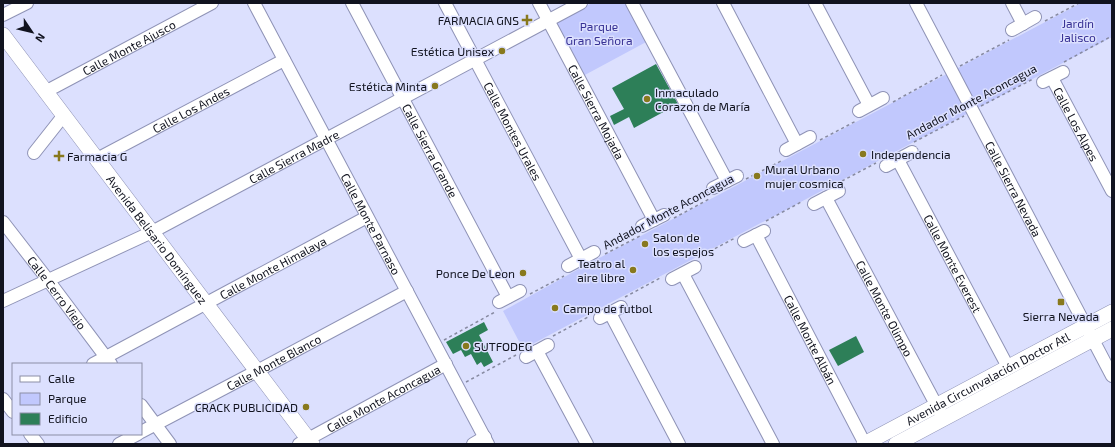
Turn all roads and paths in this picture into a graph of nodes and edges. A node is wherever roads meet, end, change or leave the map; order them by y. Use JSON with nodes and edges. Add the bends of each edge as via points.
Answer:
{"nodes":[{"id":1,"x":27,"y":3,"type":"edge"},
{"id":2,"x":212,"y":3,"type":"edge"},
{"id":3,"x":254,"y":3,"type":"edge"},
{"id":4,"x":352,"y":3,"type":"edge"},
{"id":5,"x":445,"y":3,"type":"edge"},
{"id":6,"x":539,"y":3,"type":"edge"},
{"id":7,"x":581,"y":3,"type":"edge"},
{"id":8,"x":632,"y":3,"type":"edge"},
{"id":9,"x":723,"y":3,"type":"edge"},
{"id":10,"x":815,"y":3,"type":"edge"},
{"id":11,"x":916,"y":3,"type":"edge"},
{"id":12,"x":1012,"y":3,"type":"edge"},
{"id":13,"x":1079,"y":3,"type":"edge"},
{"id":14,"x":3,"y":15,"type":"edge"},
{"id":15,"x":1040,"y":19,"type":"joint"},
{"id":16,"x":548,"y":20,"type":"junction"},
{"id":17,"x":1023,"y":24,"type":"junction"},
{"id":18,"x":1012,"y":34,"type":"joint"},
{"id":19,"x":3,"y":35,"type":"edge"},
{"id":20,"x":1112,"y":36,"type":"edge"},
{"id":21,"x":284,"y":60,"type":"junction"},
{"id":22,"x":475,"y":60,"type":"junction"},
{"id":23,"x":1063,"y":67,"type":"joint"},
{"id":24,"x":951,"y":70,"type":"junction"},
{"id":25,"x":1043,"y":79,"type":"junction"},
{"id":26,"x":45,"y":92,"type":"junction"},
{"id":27,"x":402,"y":98,"type":"junction"},
{"id":28,"x":885,"y":101,"type":"joint"},
{"id":29,"x":972,"y":111,"type":"junction"},
{"id":30,"x":863,"y":112,"type":"junction"},
{"id":31,"x":64,"y":116,"type":"junction"},
{"id":32,"x":326,"y":139,"type":"junction"},
{"id":33,"x":814,"y":139,"type":"joint"},
{"id":34,"x":797,"y":144,"type":"junction"},
{"id":35,"x":911,"y":148,"type":"joint"},
{"id":36,"x":34,"y":153,"type":"dead end"},
{"id":37,"x":785,"y":155,"type":"joint"},
{"id":38,"x":97,"y":159,"type":"junction"},
{"id":39,"x":898,"y":160,"type":"junction"},
{"id":40,"x":883,"y":163,"type":"joint"},
{"id":41,"x":735,"y":180,"type":"junction"},
{"id":42,"x":839,"y":187,"type":"joint"},
{"id":43,"x":1112,"y":192,"type":"edge"},
{"id":44,"x":713,"y":193,"type":"joint"},
{"id":45,"x":826,"y":198,"type":"junction"},
{"id":46,"x":809,"y":203,"type":"joint"},
{"id":47,"x":367,"y":217,"type":"junction"},
{"id":48,"x":663,"y":218,"type":"junction"},
{"id":49,"x":3,"y":222,"type":"edge"},
{"id":50,"x":642,"y":230,"type":"joint"},
{"id":51,"x":761,"y":230,"type":"junction"},
{"id":52,"x":152,"y":232,"type":"junction"},
{"id":53,"x":743,"y":238,"type":"joint"},
{"id":54,"x":597,"y":254,"type":"joint"},
{"id":55,"x":581,"y":259,"type":"junction"},
{"id":56,"x":697,"y":262,"type":"joint"},
{"id":57,"x":566,"y":271,"type":"joint"},
{"id":58,"x":673,"y":276,"type":"junction"},
{"id":59,"x":48,"y":280,"type":"junction"},
{"id":60,"x":407,"y":291,"type":"junction"},
{"id":61,"x":525,"y":293,"type":"joint"},
{"id":62,"x":3,"y":300,"type":"edge"},
{"id":63,"x":206,"y":303,"type":"junction"},
{"id":64,"x":621,"y":303,"type":"joint"},
{"id":65,"x":501,"y":304,"type":"junction"},
{"id":66,"x":1112,"y":312,"type":"edge"},
{"id":67,"x":601,"y":315,"type":"junction"},
{"id":68,"x":1112,"y":329,"type":"edge"},
{"id":69,"x":1089,"y":333,"type":"junction"},
{"id":70,"x":550,"y":341,"type":"joint"},
{"id":71,"x":435,"y":344,"type":"junction"},
{"id":72,"x":527,"y":354,"type":"junction"},
{"id":73,"x":108,"y":361,"type":"edge"},
{"id":74,"x":98,"y":363,"type":"edge"},
{"id":75,"x":446,"y":364,"type":"junction"},
{"id":76,"x":1008,"y":367,"type":"junction"},
{"id":77,"x":257,"y":371,"type":"junction"},
{"id":78,"x":1112,"y":376,"type":"edge"},
{"id":79,"x":458,"y":386,"type":"junction"},
{"id":80,"x":142,"y":406,"type":"edge"},
{"id":81,"x":936,"y":406,"type":"junction"},
{"id":82,"x":943,"y":419,"type":"junction"},
{"id":83,"x":156,"y":424,"type":"junction"},
{"id":84,"x":142,"y":431,"type":"edge"},
{"id":85,"x":31,"y":435,"type":"edge"},
{"id":86,"x":136,"y":435,"type":"edge"},
{"id":87,"x":486,"y":441,"type":"edge"},
{"id":88,"x":307,"y":442,"type":"edge"},
{"id":89,"x":38,"y":444,"type":"edge"},
{"id":90,"x":119,"y":444,"type":"edge"},
{"id":91,"x":170,"y":444,"type":"edge"},
{"id":92,"x":473,"y":444,"type":"edge"},
{"id":93,"x":586,"y":444,"type":"edge"},
{"id":94,"x":679,"y":444,"type":"edge"},
{"id":95,"x":773,"y":444,"type":"edge"},
{"id":96,"x":865,"y":444,"type":"edge"},
{"id":97,"x":896,"y":444,"type":"edge"}],
"edges":[{"from":1,"to":14,"type":"street"},
{"from":2,"to":26,"type":"street","name":"Calle Monte Ajusco"},
{"from":3,"to":21,"type":"street","name":"Calle Monte Parnaso"},
{"from":4,"to":27,"type":"street","name":"Calle Sierra Grande"},
{"from":5,"to":22,"type":"street","name":"Calle Montes Urales"},
{"from":6,"to":16,"type":"street","name":"Calle Sierra Mojada"},
{"from":7,"to":16,"type":"street","name":"Calle Sierra Madre"},
{"from":8,"to":41,"type":"street"},
{"from":9,"to":34,"type":"street"},
{"from":10,"to":30,"type":"street"},
{"from":11,"to":24,"type":"street","name":"Calle Sierra Nevada"},
{"from":12,"to":17,"type":"street"},
{"from":13,"to":15,"type":"path"},
{"from":15,"to":17,"type":"street"},
{"from":16,"to":22,"type":"street","name":"Calle Sierra Madre"},
{"from":16,"to":48,"type":"street","name":"Calle Sierra Mojada"},
{"from":17,"to":18,"type":"street"},
{"from":18,"to":24,"type":"path"},
{"from":19,"to":26,"type":"main road","name":"Avenida Belisario Domínguez"},
{"from":20,"to":23,"type":"path"},
{"from":21,"to":32,"type":"street","name":"Calle Monte Parnaso"},
{"from":21,"to":38,"type":"street","name":"Calle Los Andes"},
{"from":22,"to":27,"type":"street","name":"Calle Sierra Madre"},
{"from":22,"to":55,"type":"street","name":"Calle Montes Urales"},
{"from":23,"to":25,"type":"street"},
{"from":24,"to":28,"type":"path"},
{"from":24,"to":29,"type":"street","name":"Calle Sierra Nevada"},
{"from":25,"to":29,"type":"path","name":"Andador Monte Aconcagua"},
{"from":25,"to":43,"type":"street","name":"Calle Los Alpes"},
{"from":26,"to":31,"type":"main road","name":"Avenida Belisario Domínguez"},
{"from":27,"to":32,"type":"street","name":"Calle Sierra Madre"},
{"from":27,"to":65,"type":"street","name":"Calle Sierra Grande"},
{"from":28,"to":30,"type":"street"},
{"from":29,"to":35,"type":"path","name":"Andador Monte Aconcagua"},
{"from":29,"to":69,"type":"street","name":"Calle Sierra Nevada"},
{"from":30,"to":33,"type":"path"},
{"from":31,"to":36,"type":"street"},
{"from":31,"to":38,"type":"main road","name":"Avenida Belisario Domínguez"},
{"from":32,"to":47,"type":"street","name":"Calle Monte Parnaso"},
{"from":32,"to":52,"type":"street","name":"Calle Sierra Madre"},
{"from":33,"to":34,"type":"street"},
{"from":34,"to":37,"type":"street"},
{"from":35,"to":39,"type":"street"},
{"from":37,"to":41,"type":"path","name":"Andador Monte Aconcagua"},
{"from":38,"to":52,"type":"main road","name":"Avenida Belisario Domínguez"},
{"from":39,"to":40,"type":"street"},
{"from":39,"to":76,"type":"street","name":"Calle Monte Everest"},
{"from":40,"to":42,"type":"path"},
{"from":41,"to":44,"type":"street"},
{"from":42,"to":45,"type":"street"},
{"from":44,"to":48,"type":"path","name":"Andador Monte Aconcagua"},
{"from":45,"to":46,"type":"street"},
{"from":45,"to":81,"type":"street","name":"Calle Monte Olimpo"},
{"from":46,"to":51,"type":"path"},
{"from":47,"to":60,"type":"street","name":"Calle Monte Parnaso"},
{"from":47,"to":63,"type":"street","name":"Calle Monte Himalaya"},
{"from":48,"to":50,"type":"street"},
{"from":49,"to":59,"type":"street","name":"Calle Cerro Viejo"},
{"from":50,"to":54,"type":"path","name":"Andador Monte Aconcagua"},
{"from":51,"to":53,"type":"street"},
{"from":51,"to":96,"type":"street","name":"Calle Monte Albán"},
{"from":52,"to":59,"type":"street","name":"Calle Sierra Madre"},
{"from":52,"to":63,"type":"main road","name":"Avenida Belisario Domínguez"},
{"from":53,"to":56,"type":"path"},
{"from":54,"to":55,"type":"street"},
{"from":55,"to":57,"type":"street"},
{"from":56,"to":58,"type":"street"},
{"from":57,"to":61,"type":"path"},
{"from":58,"to":64,"type":"path"},
{"from":58,"to":95,"type":"street"},
{"from":59,"to":62,"type":"street","name":"Calle Sierra Madre"},
{"from":59,"to":73,"type":"street","name":"Calle Cerro Viejo"},
{"from":60,"to":71,"type":"street","name":"Calle Monte Parnaso"},
{"from":60,"to":77,"type":"street","name":"Calle Monte Blanco"},
{"from":61,"to":65,"type":"street"},
{"from":63,"to":73,"type":"street","name":"Calle Monte Himalaya"},
{"from":63,"to":77,"type":"main road","name":"Avenida Belisario Domínguez"},
{"from":64,"to":67,"type":"street"},
{"from":65,"to":71,"type":"path"},
{"from":66,"to":69,"type":"main road","name":"Avenida Circunvalación Doctor Atl"},
{"from":67,"to":70,"type":"path"},
{"from":67,"to":94,"type":"street"},
{"from":68,"to":69,"type":"main road","name":"Avenida Circunvalación Doctor Atl"},
{"from":69,"to":76,"type":"main road","name":"Avenida Circunvalación Doctor Atl"},
{"from":69,"to":78,"type":"street","name":"Calle Sierra Nevada"},
{"from":69,"to":82,"type":"main road","name":"Avenida Circunvalación Doctor Atl"},
{"from":70,"to":72,"type":"street"},
{"from":71,"to":75,"type":"street","name":"Calle Monte Parnaso"},
{"from":72,"to":79,"type":"path"},
{"from":72,"to":93,"type":"street"},
{"from":73,"to":74,"type":"street","name":"Calle Monte Himalaya"},
{"from":75,"to":79,"type":"street","name":"Calle Monte Parnaso"},
{"from":75,"to":88,"type":"street","name":"Calle Monte Aconcagua"},
{"from":76,"to":81,"type":"main road","name":"Avenida Circunvalación Doctor Atl"},
{"from":77,"to":83,"type":"street","name":"Calle Monte Blanco"},
{"from":77,"to":88,"type":"main road","name":"Avenida Belisario Domínguez"},
{"from":79,"to":87,"type":"street","name":"Calle Monte Parnaso"},
{"from":80,"to":83,"type":"street"},
{"from":81,"to":82,"type":"street","name":"Calle Monte Olimpo"},
{"from":81,"to":96,"type":"main road","name":"Avenida Circunvalación Doctor Atl"},
{"from":82,"to":97,"type":"main road","name":"Avenida Circunvalación Doctor Atl"},
{"from":83,"to":84,"type":"street","name":"Calle Monte Blanco"},
{"from":83,"to":91,"type":"street"},
{"from":85,"to":89,"type":"street"},
{"from":86,"to":90,"type":"street"},
{"from":87,"to":92,"type":"street"}]}
